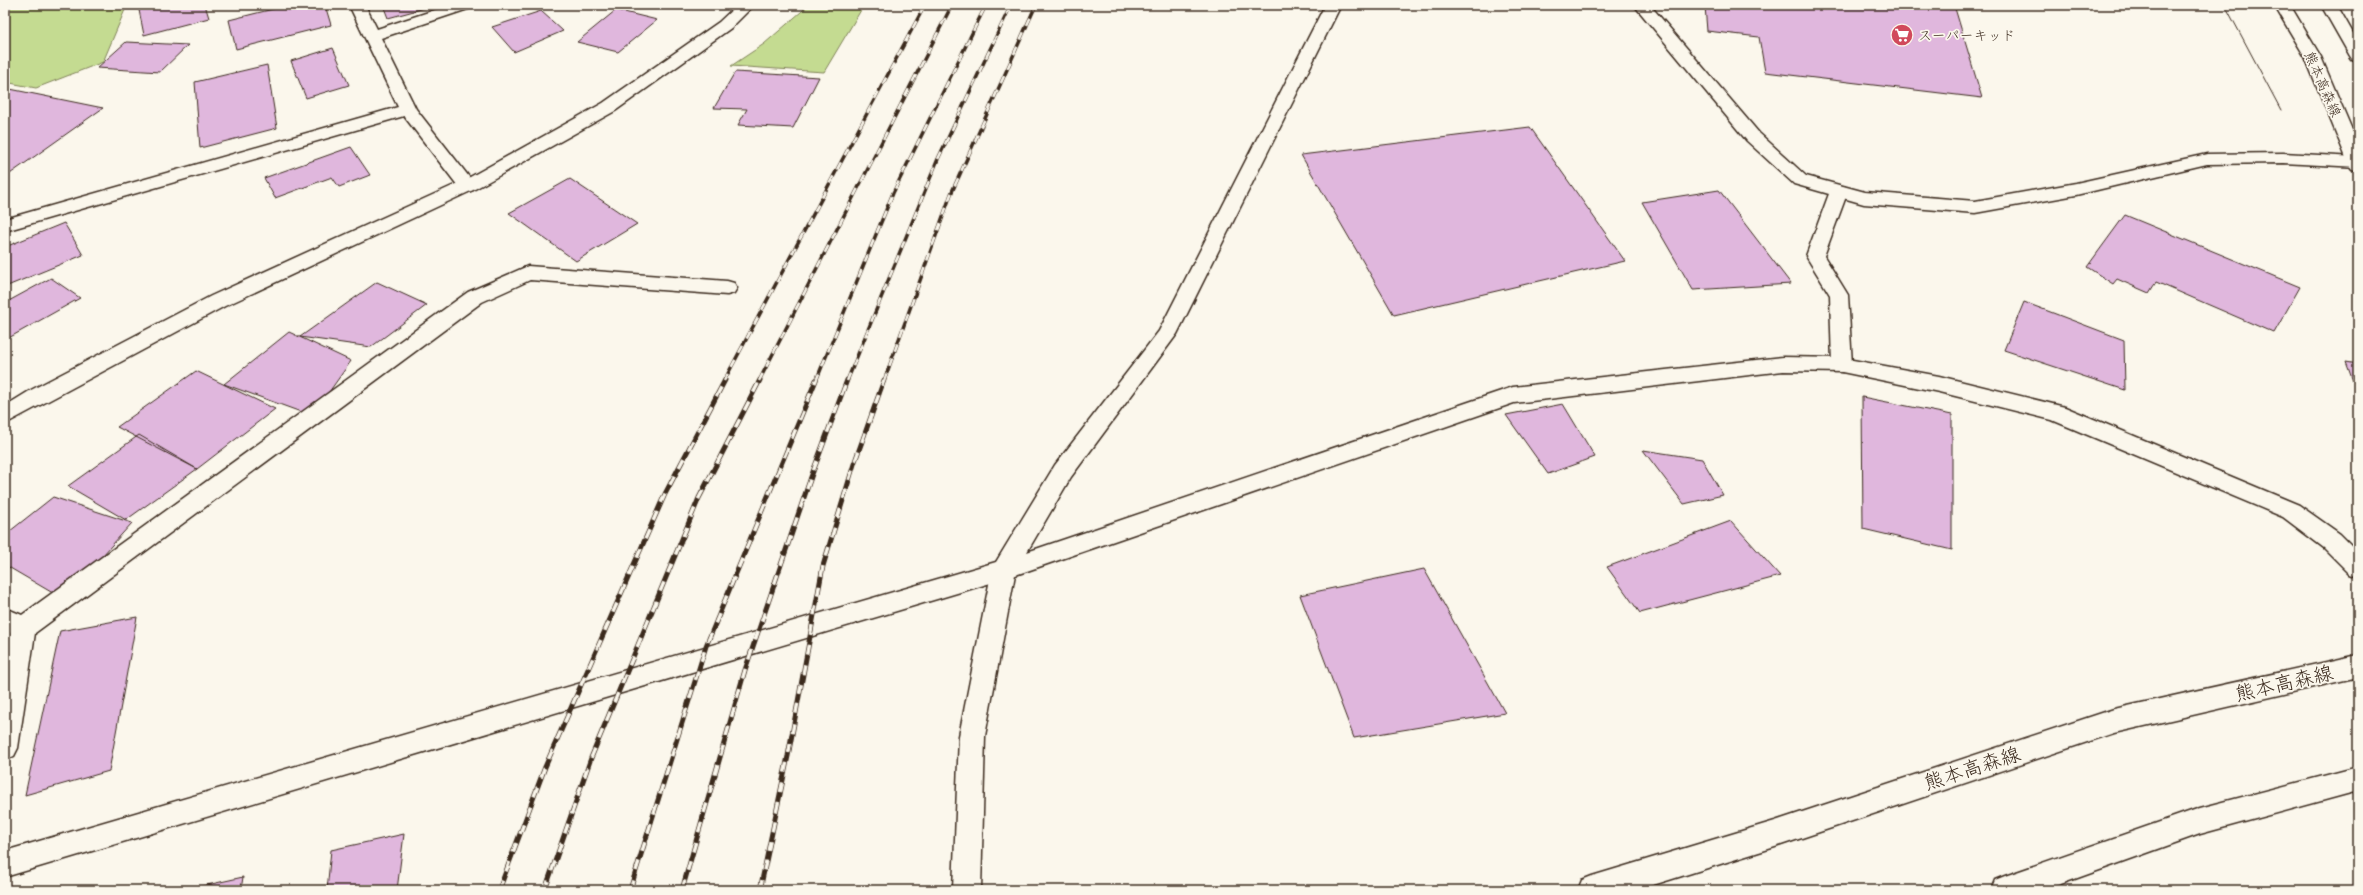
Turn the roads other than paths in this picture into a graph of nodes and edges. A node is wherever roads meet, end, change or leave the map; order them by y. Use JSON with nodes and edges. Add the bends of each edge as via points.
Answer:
{"nodes":[{"id":1,"x":357,"y":5,"type":"edge"},
{"id":2,"x":465,"y":5,"type":"edge"},
{"id":3,"x":746,"y":5,"type":"edge"},
{"id":4,"x":1332,"y":5,"type":"edge"},
{"id":5,"x":1642,"y":5,"type":"edge"},
{"id":6,"x":2282,"y":5,"type":"edge"},
{"id":7,"x":2329,"y":5,"type":"edge"},
{"id":8,"x":372,"y":36,"type":"junction"},
{"id":9,"x":2358,"y":56,"type":"edge"},
{"id":10,"x":408,"y":110,"type":"junction"},
{"id":11,"x":2357,"y":164,"type":"edge"},
{"id":12,"x":468,"y":186,"type":"junction"},
{"id":13,"x":1838,"y":191,"type":"junction"},
{"id":14,"x":5,"y":225,"type":"edge"},
{"id":15,"x":727,"y":288,"type":"dead end"},
{"id":16,"x":1842,"y":365,"type":"junction"},
{"id":17,"x":5,"y":416,"type":"edge"},
{"id":18,"x":2358,"y":568,"type":"edge"},
{"id":19,"x":1004,"y":569,"type":"junction"},
{"id":20,"x":14,"y":623,"type":"edge"},
{"id":21,"x":2358,"y":666,"type":"edge"},
{"id":22,"x":5,"y":748,"type":"edge"},
{"id":23,"x":2358,"y":779,"type":"edge"},
{"id":24,"x":5,"y":864,"type":"edge"},
{"id":25,"x":967,"y":890,"type":"edge"},
{"id":26,"x":1592,"y":890,"type":"edge"},
{"id":27,"x":2006,"y":890,"type":"edge"}],
"edges":[{"from":1,"to":8,"type":"street"},
{"from":2,"to":8,"type":"street"},
{"from":3,"to":12,"type":"street","via":[[725,25],[609,107]]},
{"from":4,"to":19,"type":"street","via":[[1167,334],[1063,471]]},
{"from":5,"to":13,"type":"street","via":[[1753,137],[1800,180]]},
{"from":6,"to":11,"type":"street","name":"熊本高森線","via":[[2313,57]]},
{"from":7,"to":9,"type":"street"},
{"from":8,"to":10,"type":"street"},
{"from":10,"to":12,"type":"street"},
{"from":10,"to":14,"type":"street"},
{"from":11,"to":13,"type":"street","via":[[2283,158],[2207,159],[2076,189],[1975,207],[1864,198]]},
{"from":12,"to":17,"type":"street","via":[[218,301],[39,395]]},
{"from":13,"to":16,"type":"lane","via":[[1815,256],[1839,295]]},
{"from":15,"to":20,"type":"street","via":[[528,273],[475,297]]},
{"from":16,"to":18,"type":"street","via":[[1939,384],[2057,413],[2291,511],[2332,541]]},
{"from":16,"to":19,"type":"street","via":[[1783,364],[1513,395]]},
{"from":19,"to":24,"type":"street"},
{"from":19,"to":25,"type":"street","via":[[972,736]]},
{"from":20,"to":22,"type":"street"},
{"from":21,"to":26,"type":"street","name":"熊本高森線","via":[[2114,721],[1775,834]]},
{"from":23,"to":27,"type":"street","via":[[2200,821]]}]}
